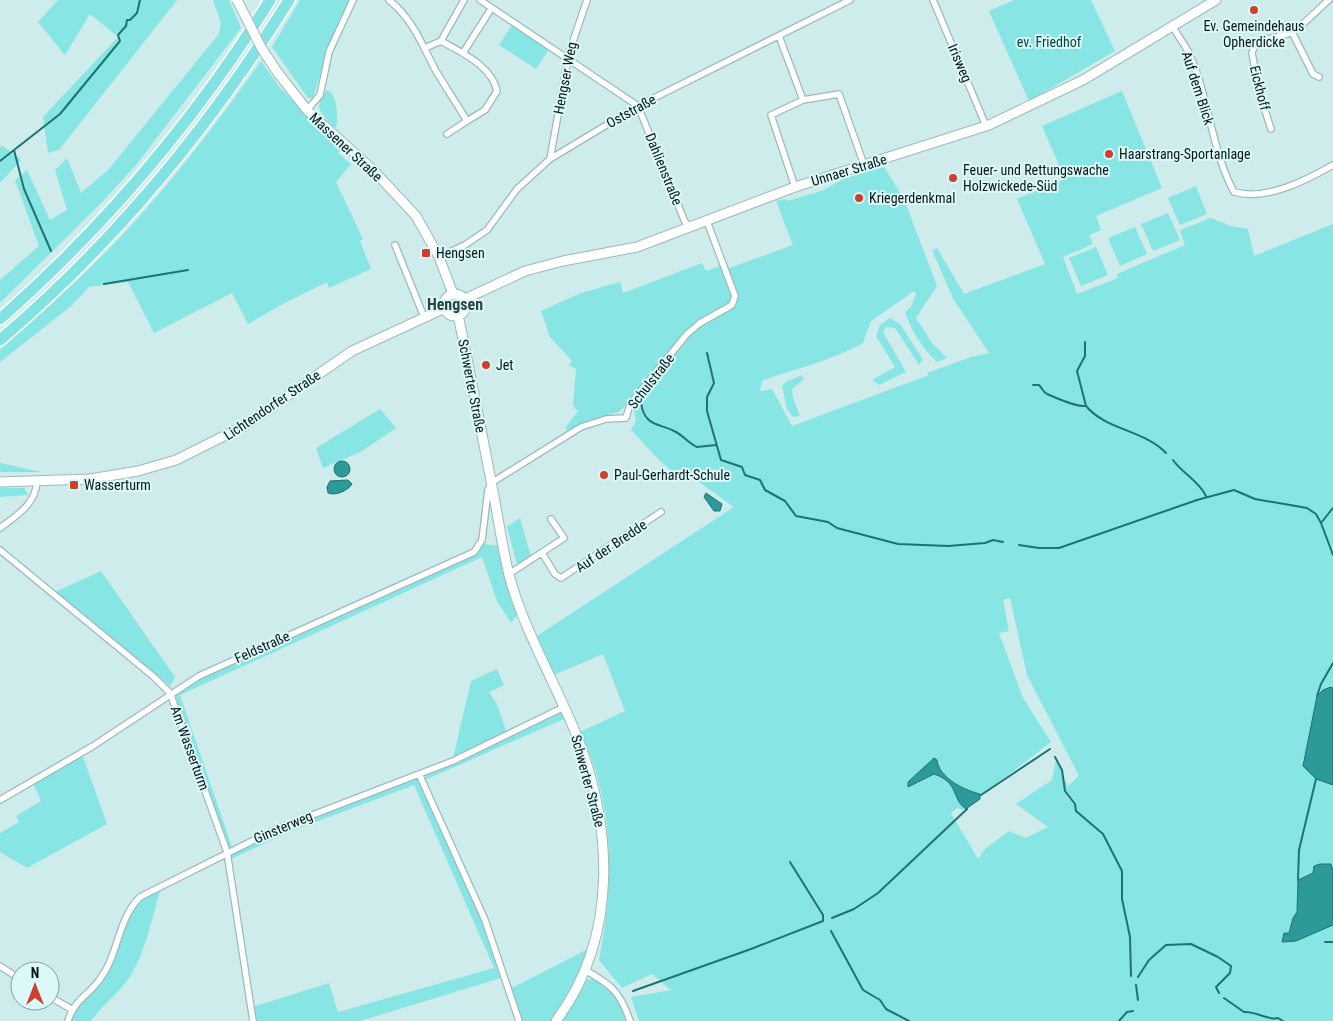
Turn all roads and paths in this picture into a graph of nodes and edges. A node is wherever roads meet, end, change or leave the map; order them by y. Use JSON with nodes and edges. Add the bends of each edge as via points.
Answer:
{"nodes":[{"id":1,"x":237,"y":0,"type":"edge"},
{"id":2,"x":270,"y":0,"type":"edge"},
{"id":3,"x":289,"y":0,"type":"edge"},
{"id":4,"x":353,"y":0,"type":"edge"},
{"id":5,"x":389,"y":0,"type":"edge"},
{"id":6,"x":464,"y":0,"type":"edge"},
{"id":7,"x":480,"y":0,"type":"edge"},
{"id":8,"x":587,"y":0,"type":"edge"},
{"id":9,"x":850,"y":0,"type":"edge"},
{"id":10,"x":933,"y":0,"type":"edge"},
{"id":11,"x":1216,"y":0,"type":"edge"},
{"id":12,"x":1329,"y":0,"type":"edge"},
{"id":13,"x":489,"y":12,"type":"dead end"},
{"id":14,"x":1173,"y":27,"type":"junction"},
{"id":15,"x":1292,"y":32,"type":"junction"},
{"id":16,"x":780,"y":36,"type":"junction"},
{"id":17,"x":441,"y":41,"type":"junction"},
{"id":18,"x":425,"y":48,"type":"junction"},
{"id":19,"x":463,"y":54,"type":"junction"},
{"id":20,"x":568,"y":58,"type":"junction"},
{"id":21,"x":1319,"y":77,"type":"dead end"},
{"id":22,"x":803,"y":100,"type":"junction"},
{"id":23,"x":638,"y":106,"type":"junction"},
{"id":24,"x":307,"y":110,"type":"junction"},
{"id":25,"x":467,"y":121,"type":"junction"},
{"id":26,"x":986,"y":126,"type":"junction"},
{"id":27,"x":1270,"y":129,"type":"dead end"},
{"id":28,"x":447,"y":134,"type":"dead end"},
{"id":29,"x":550,"y":158,"type":"junction"},
{"id":30,"x":1333,"y":165,"type":"edge"},
{"id":31,"x":864,"y":166,"type":"junction"},
{"id":32,"x":795,"y":187,"type":"junction"},
{"id":33,"x":708,"y":224,"type":"dead end"},
{"id":34,"x":689,"y":226,"type":"junction"},
{"id":35,"x":395,"y":246,"type":"dead end"},
{"id":36,"x":439,"y":257,"type":"junction"},
{"id":37,"x":453,"y":294,"type":"junction"},
{"id":38,"x":465,"y":299,"type":"junction"},
{"id":39,"x":445,"y":308,"type":"junction"},
{"id":40,"x":458,"y":315,"type":"junction"},
{"id":41,"x":424,"y":317,"type":"junction"},
{"id":42,"x":0,"y":319,"type":"edge"},
{"id":43,"x":0,"y":340,"type":"edge"},
{"id":44,"x":0,"y":482,"type":"edge"},
{"id":45,"x":37,"y":482,"type":"junction"},
{"id":46,"x":491,"y":483,"type":"junction"},
{"id":47,"x":661,"y":512,"type":"dead end"},
{"id":48,"x":551,"y":519,"type":"dead end"},
{"id":49,"x":0,"y":528,"type":"edge"},
{"id":50,"x":0,"y":550,"type":"edge"},
{"id":51,"x":542,"y":553,"type":"junction"},
{"id":52,"x":509,"y":574,"type":"junction"},
{"id":53,"x":170,"y":693,"type":"junction"},
{"id":54,"x":564,"y":707,"type":"junction"},
{"id":55,"x":419,"y":774,"type":"junction"},
{"id":56,"x":0,"y":800,"type":"edge"},
{"id":57,"x":226,"y":852,"type":"junction"},
{"id":58,"x":585,"y":970,"type":"junction"},
{"id":59,"x":60,"y":1003,"type":"edge"},
{"id":60,"x":71,"y":1010,"type":"junction"},
{"id":61,"x":68,"y":1021,"type":"edge"},
{"id":62,"x":253,"y":1021,"type":"edge"},
{"id":63,"x":519,"y":1021,"type":"edge"},
{"id":64,"x":556,"y":1021,"type":"edge"},
{"id":65,"x":630,"y":1021,"type":"edge"}],
"edges":[{"from":1,"to":24,"type":"main road","name":"Massener Straße","bridge":true,"via":[[262,49]]},
{"from":2,"to":42,"type":"highway","via":[[196,109],[154,161],[70,253]]},
{"from":3,"to":43,"type":"highway","via":[[214,110],[166,171],[82,264]]},
{"from":4,"to":24,"type":"street","via":[[329,52],[320,95]]},
{"from":5,"to":18,"type":"street","via":[[411,22]]},
{"from":6,"to":17,"type":"street"},
{"from":7,"to":20,"type":"street"},
{"from":8,"to":20,"type":"street","name":"Hengser Weg"},
{"from":9,"to":16,"type":"street","name":"Oststraße"},
{"from":10,"to":26,"type":"street","name":"Irisweg"},
{"from":11,"to":14,"type":"main road","name":"Unnaer Straße"},
{"from":12,"to":15,"type":"street","name":"Eickhoff"},
{"from":13,"to":19,"type":"street"},
{"from":14,"to":26,"type":"main road","name":"Unnaer Straße","via":[[1060,93]]},
{"from":14,"to":30,"type":"street","name":"Auf dem Blick","via":[[1195,70],[1222,163],[1234,192],[1258,195],[1315,175]]},
{"from":15,"to":21,"type":"street","via":[[1313,74]]},
{"from":15,"to":27,"type":"street","name":"Eickhoff","via":[[1258,42],[1253,47],[1260,95]]},
{"from":16,"to":22,"type":"street"},
{"from":16,"to":23,"type":"street","name":"Oststraße"},
{"from":17,"to":18,"type":"street"},
{"from":17,"to":19,"type":"street"},
{"from":18,"to":25,"type":"street"},
{"from":19,"to":25,"type":"street","via":[[485,68],[498,91],[485,110]]},
{"from":20,"to":23,"type":"street"},
{"from":20,"to":29,"type":"street","name":"Hengser Weg"},
{"from":22,"to":31,"type":"street","via":[[839,94]]},
{"from":22,"to":32,"type":"street","via":[[771,115]]},
{"from":23,"to":29,"type":"street","name":"Oststraße"},
{"from":23,"to":34,"type":"street","name":"Dahlienstraße"},
{"from":24,"to":36,"type":"main road","name":"Massener Straße","via":[[399,196],[421,223]]},
{"from":25,"to":28,"type":"street"},
{"from":26,"to":31,"type":"main road","name":"Unnaer Straße"},
{"from":29,"to":36,"type":"street","name":"Oststraße","via":[[518,190],[487,230]]},
{"from":31,"to":32,"type":"main road","name":"Unnaer Straße"},
{"from":32,"to":34,"type":"main road","name":"Unnaer Straße"},
{"from":33,"to":46,"type":"street","name":"Schulstraße","via":[[735,296],[732,305],[687,334],[630,404],[626,418],[606,418],[580,427]]},
{"from":34,"to":38,"type":"main road","name":"Unnaer Straße","via":[[625,250],[525,271]]},
{"from":35,"to":41,"type":"street"},
{"from":36,"to":37,"type":"main road","name":"Massener Straße"},
{"from":37,"to":38,"type":"main road"},
{"from":37,"to":39,"type":"main road","via":[[445,301]]},
{"from":38,"to":40,"type":"main road","via":[[466,308]]},
{"from":39,"to":40,"type":"main road","via":[[449,314]]},
{"from":39,"to":41,"type":"main road","name":"Lichtendorfer Straße"},
{"from":40,"to":46,"type":"main road","name":"Schwerter Straße"},
{"from":41,"to":45,"type":"main road","name":"Lichtendorfer Straße","via":[[352,351],[244,426],[189,455],[122,474]]},
{"from":44,"to":45,"type":"main road","name":"Lichtendorfer Straße"},
{"from":45,"to":49,"type":"street","via":[[30,503]]},
{"from":46,"to":52,"type":"main road","name":"Schwerter Straße"},
{"from":46,"to":53,"type":"street","name":"Feldstraße","via":[[482,540],[474,552],[198,676]]},
{"from":47,"to":51,"type":"street","name":"Auf der Bredde","via":[[562,578],[555,574]]},
{"from":48,"to":51,"type":"street","via":[[564,538]]},
{"from":50,"to":53,"type":"street","name":"Am Wasserturm"},
{"from":51,"to":52,"type":"street"},
{"from":52,"to":54,"type":"main road","name":"Schwerter Straße","via":[[529,633]]},
{"from":53,"to":56,"type":"street","name":"Feldstraße","via":[[93,746]]},
{"from":53,"to":57,"type":"street","name":"Am Wasserturm"},
{"from":54,"to":55,"type":"street","name":"Ginsterweg"},
{"from":54,"to":58,"type":"main road","name":"Schwerter Straße","via":[[590,778],[605,858],[602,912]]},
{"from":55,"to":57,"type":"street","name":"Ginsterweg","via":[[276,829]]},
{"from":55,"to":63,"type":"street","via":[[485,920]]},
{"from":57,"to":60,"type":"street","name":"Ginsterweg","via":[[140,897],[132,905],[106,970]]},
{"from":57,"to":62,"type":"street","name":"Am Wasserturm"},
{"from":58,"to":64,"type":"main road","name":"Schwerter Straße"},
{"from":58,"to":65,"type":"street","via":[[618,993]]},
{"from":59,"to":60,"type":"street"},
{"from":60,"to":61,"type":"street","name":"Ginsterweg"}]}
